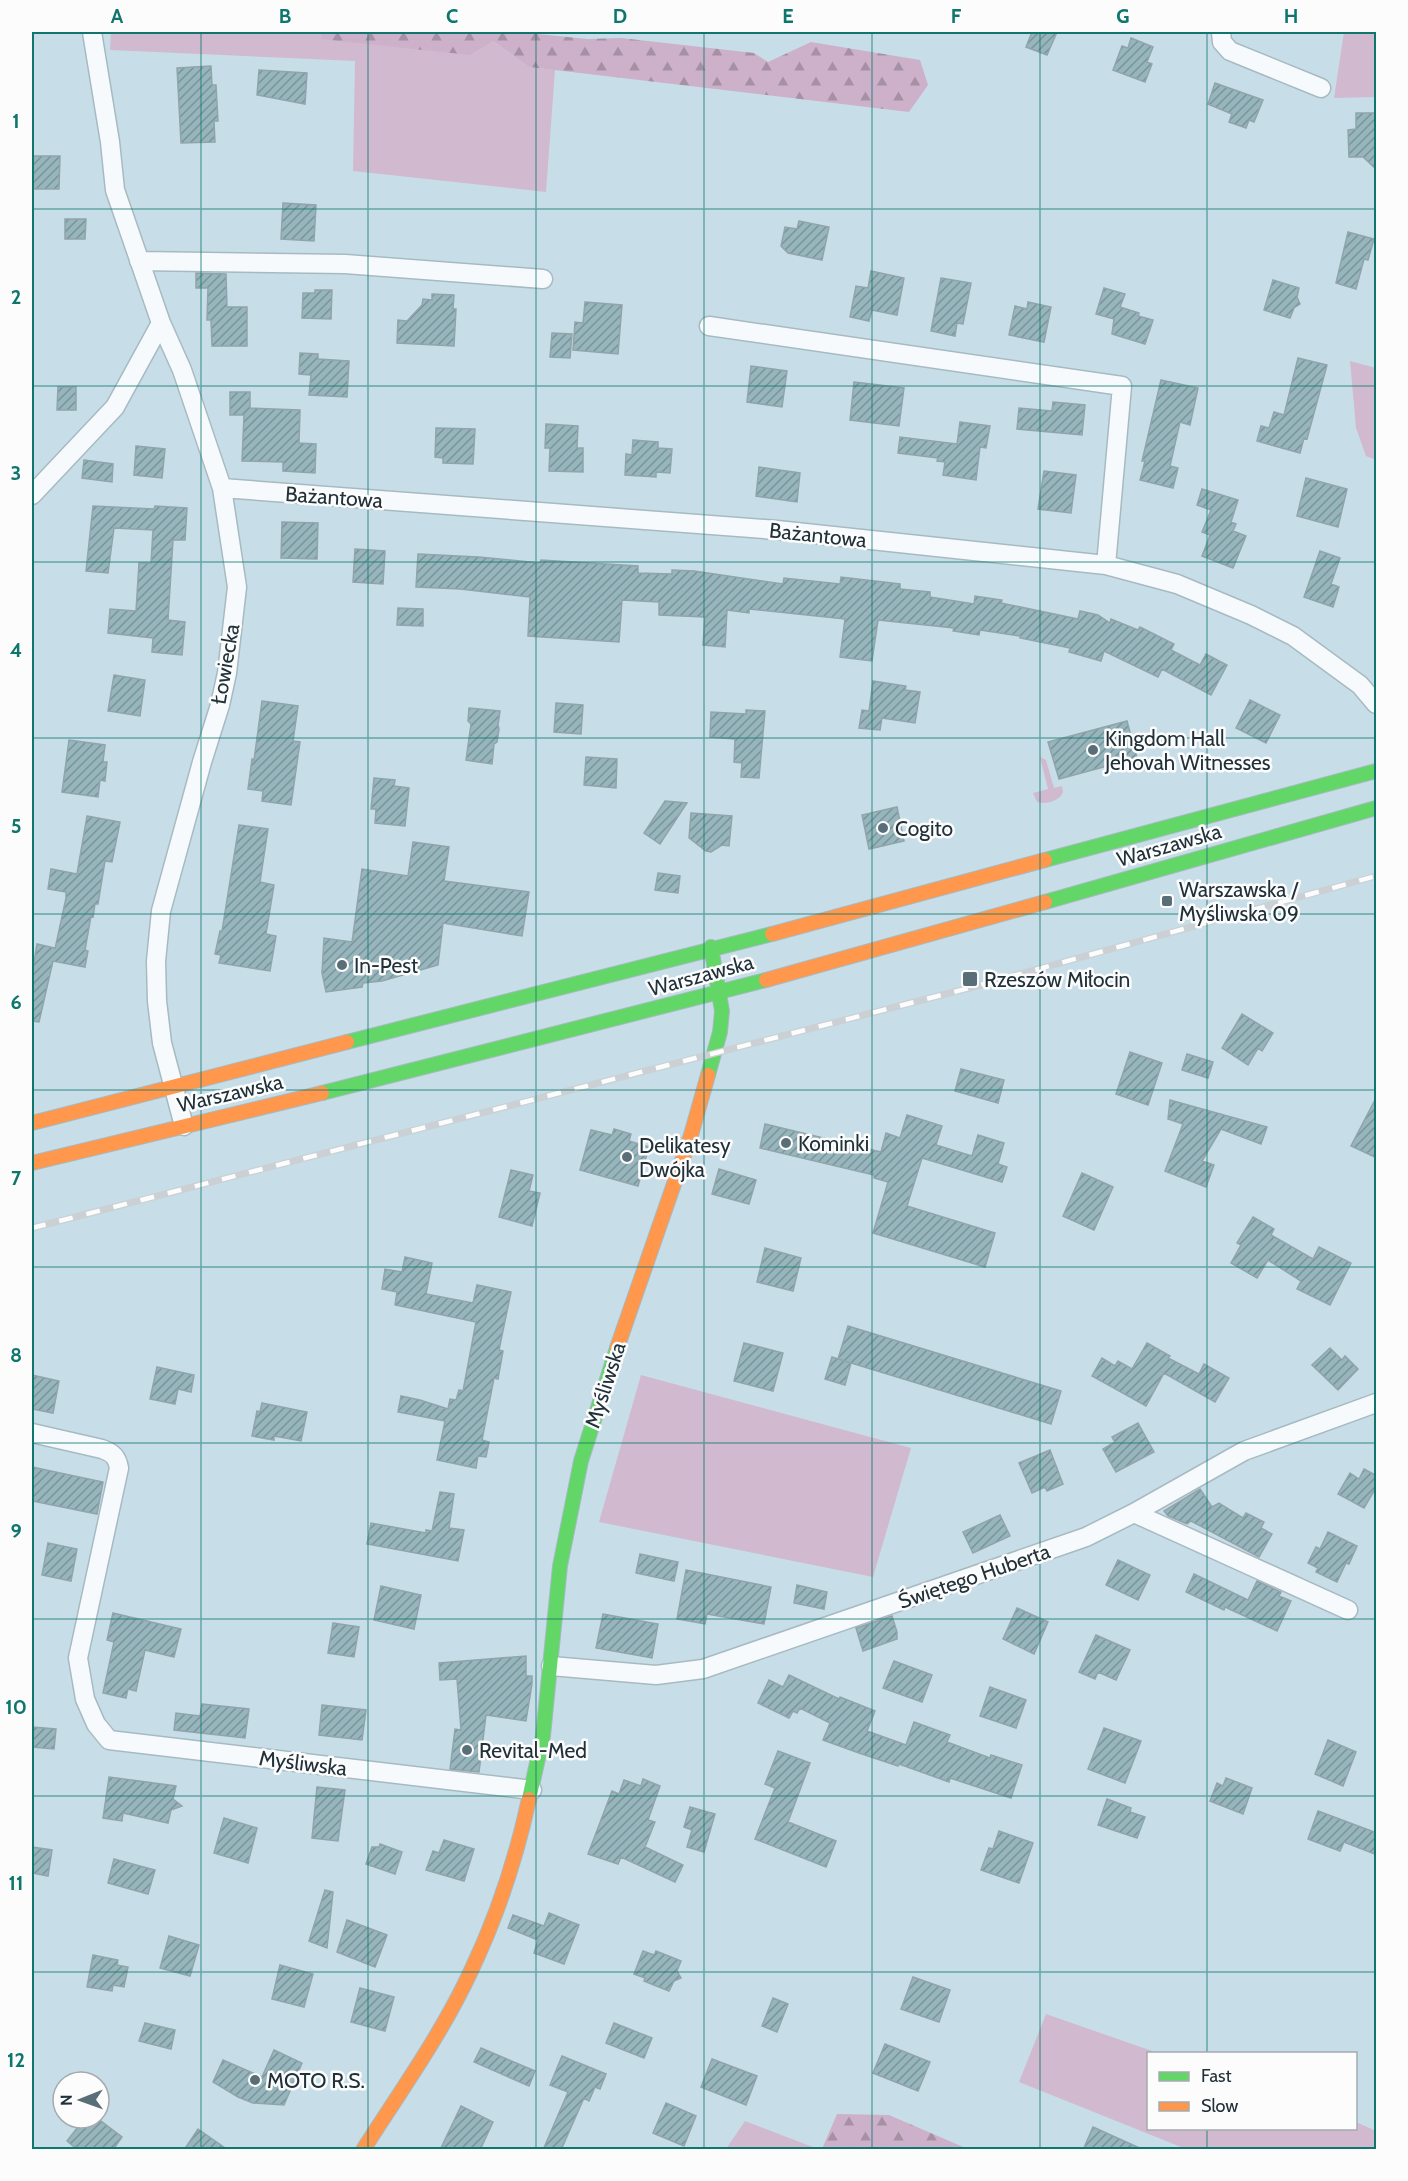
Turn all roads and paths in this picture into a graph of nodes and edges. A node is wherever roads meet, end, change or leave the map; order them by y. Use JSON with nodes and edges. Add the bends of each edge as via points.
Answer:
{"nodes":[{"id":1,"x":92,"y":32,"type":"edge"},
{"id":2,"x":1221,"y":32,"type":"edge"},
{"id":3,"x":1321,"y":87,"type":"dead end"},
{"id":4,"x":139,"y":261,"type":"junction"},
{"id":5,"x":543,"y":279,"type":"dead end"},
{"id":6,"x":161,"y":323,"type":"junction"},
{"id":7,"x":709,"y":326,"type":"dead end"},
{"id":8,"x":222,"y":488,"type":"junction"},
{"id":9,"x":32,"y":495,"type":"edge"},
{"id":10,"x":1106,"y":565,"type":"junction"},
{"id":11,"x":1377,"y":704,"type":"edge"},
{"id":12,"x":1377,"y":771,"type":"edge"},
{"id":13,"x":1377,"y":808,"type":"edge"},
{"id":14,"x":711,"y":947,"type":"junction"},
{"id":15,"x":720,"y":991,"type":"junction"},
{"id":16,"x":173,"y":1088,"type":"junction"},
{"id":17,"x":32,"y":1123,"type":"edge"},
{"id":18,"x":184,"y":1126,"type":"junction"},
{"id":19,"x":32,"y":1163,"type":"edge"},
{"id":20,"x":1377,"y":1403,"type":"edge"},
{"id":21,"x":32,"y":1433,"type":"edge"},
{"id":22,"x":1134,"y":1513,"type":"junction"},
{"id":23,"x":1348,"y":1610,"type":"dead end"},
{"id":24,"x":551,"y":1666,"type":"junction"},
{"id":25,"x":532,"y":1790,"type":"junction"},
{"id":26,"x":363,"y":2150,"type":"edge"}],
"edges":[{"from":1,"to":4,"type":"street","name":"Łowiecka","via":[[115,190]]},
{"from":2,"to":3,"type":"street","via":[[1222,42],[1230,51]]},
{"from":4,"to":5,"type":"street","via":[[345,264]]},
{"from":4,"to":6,"type":"street","name":"Łowiecka"},
{"from":6,"to":8,"type":"street","name":"Łowiecka","via":[[182,370]]},
{"from":6,"to":9,"type":"street","via":[[115,407]]},
{"from":7,"to":10,"type":"street","via":[[1122,386]]},
{"from":8,"to":10,"type":"street","name":"Bażantowa","via":[[777,530]]},
{"from":8,"to":16,"type":"street","name":"Łowiecka","via":[[237,587],[226,673],[162,911],[156,961],[162,1043]]},
{"from":10,"to":11,"type":"street","name":"Bażantowa","via":[[1177,584],[1293,636],[1360,685]]},
{"from":12,"to":14,"type":"main road","name":"Warszawska"},
{"from":13,"to":15,"type":"main road","name":"Warszawska","via":[[814,968]]},
{"from":14,"to":15,"type":"main road","name":"Myśliwska"},
{"from":14,"to":16,"type":"main road","name":"Warszawska"},
{"from":15,"to":18,"type":"main road","name":"Warszawska"},
{"from":15,"to":24,"type":"main road","name":"Myśliwska","via":[[720,1032],[699,1107],[581,1461],[560,1566]]},
{"from":16,"to":17,"type":"main road","name":"Warszawska"},
{"from":16,"to":18,"type":"street","name":"Łowiecka"},
{"from":18,"to":19,"type":"main road","name":"Warszawska"},
{"from":20,"to":22,"type":"street","name":"Świętego Huberta","via":[[1244,1451]]},
{"from":21,"to":25,"type":"street","name":"Myśliwska","via":[[102,1449],[118,1460],[78,1658],[85,1699],[96,1724],[109,1740]]},
{"from":22,"to":23,"type":"street"},
{"from":22,"to":24,"type":"street","name":"Świętego Huberta","via":[[1086,1537],[703,1670],[656,1675]]},
{"from":24,"to":25,"type":"main road","name":"Myśliwska"},
{"from":25,"to":26,"type":"main road","name":"Myśliwska","via":[[506,1888],[470,1974]]}]}
